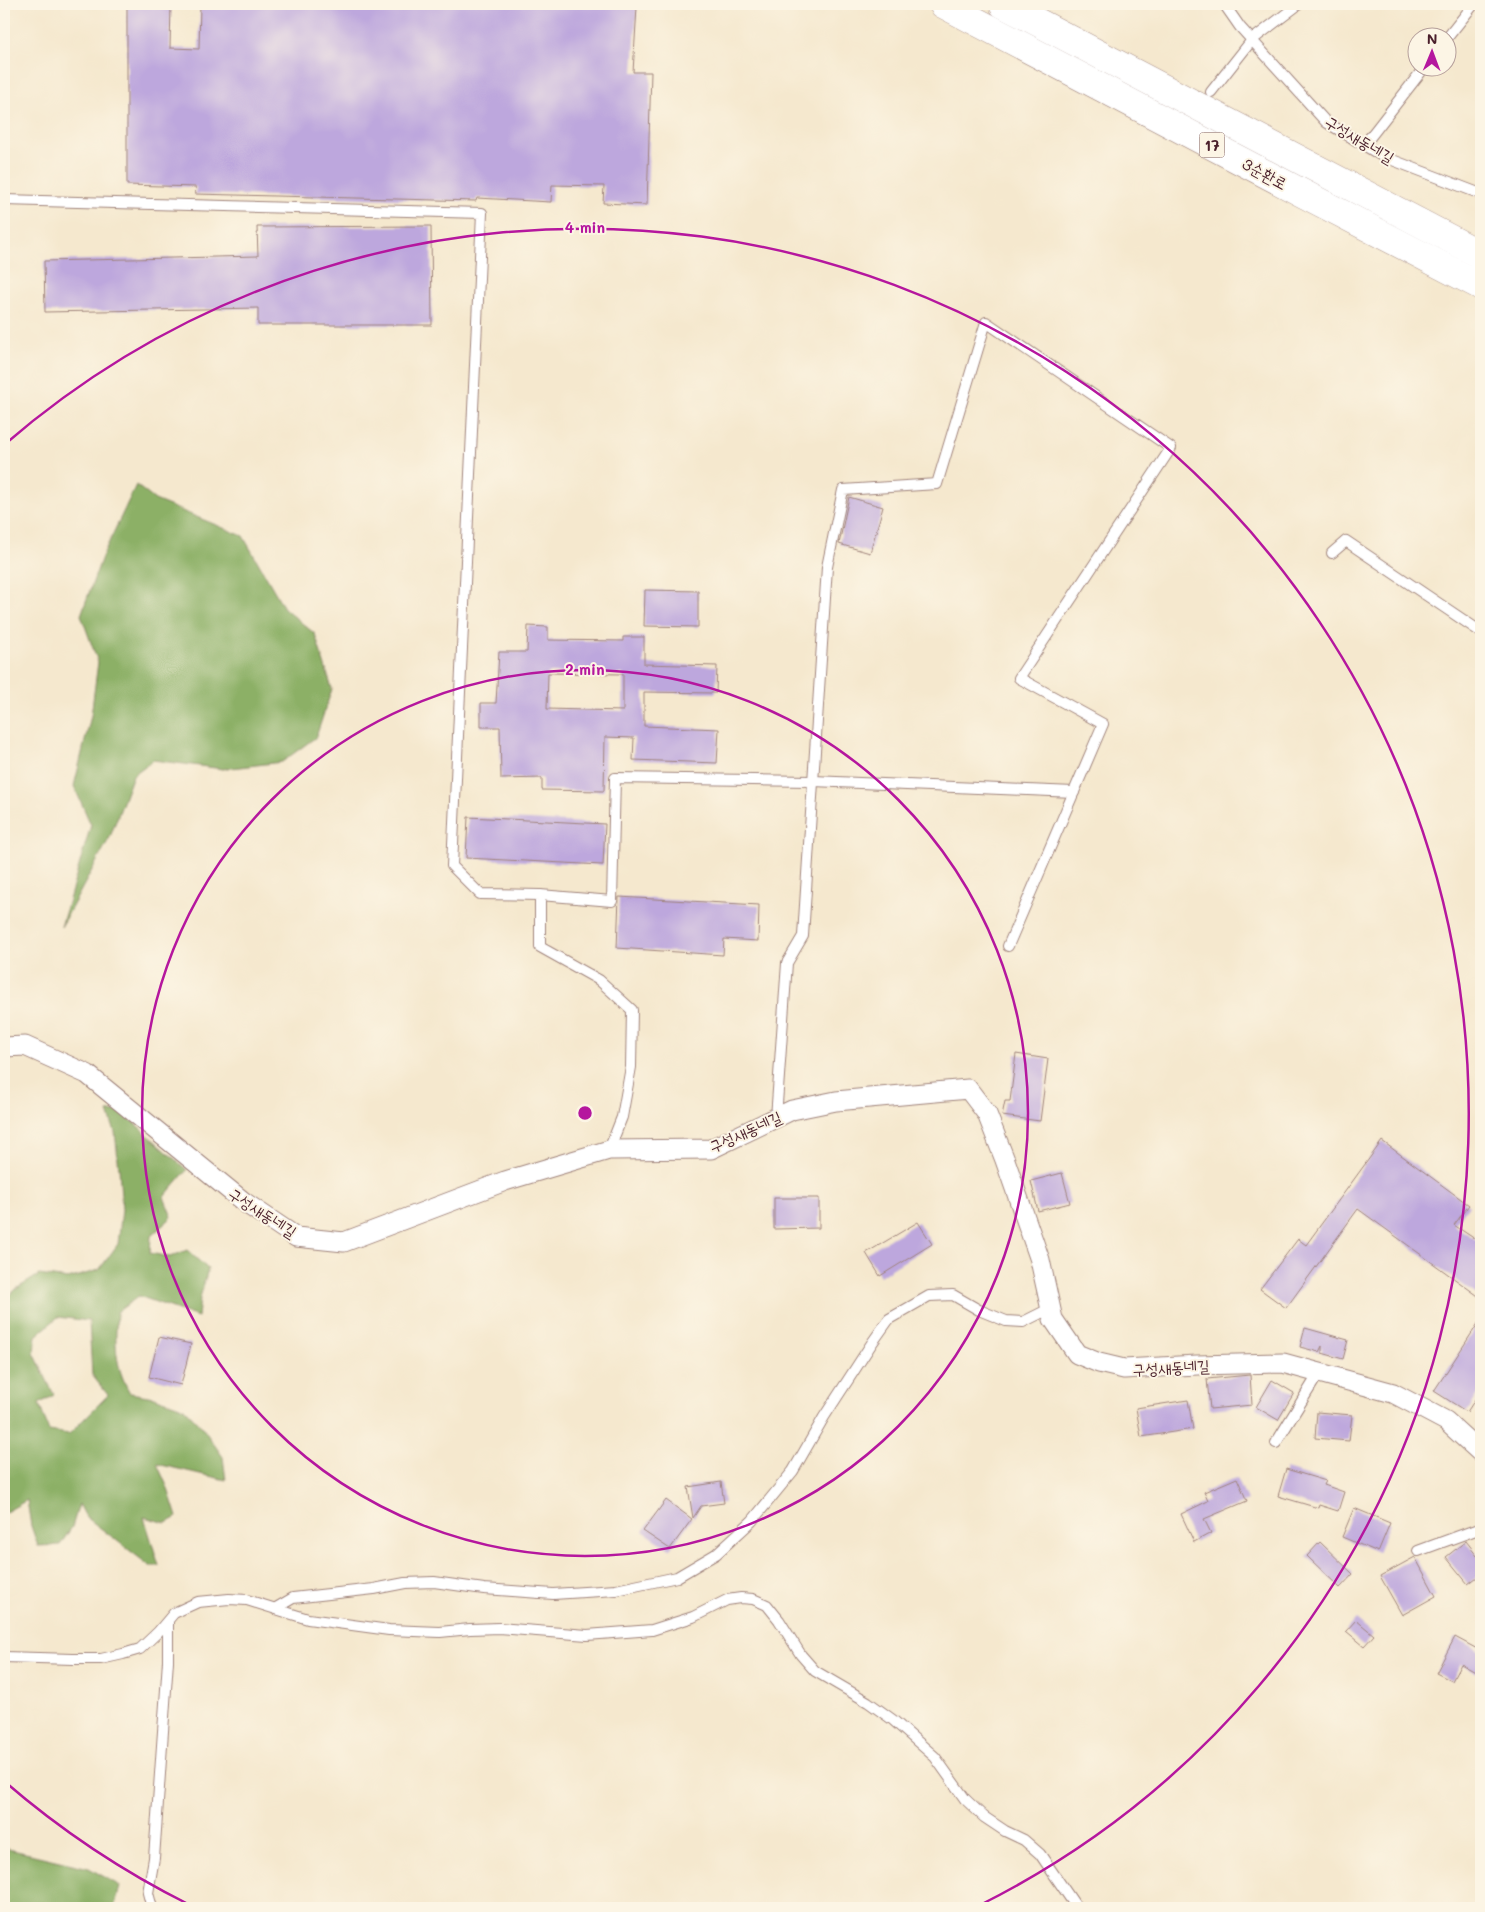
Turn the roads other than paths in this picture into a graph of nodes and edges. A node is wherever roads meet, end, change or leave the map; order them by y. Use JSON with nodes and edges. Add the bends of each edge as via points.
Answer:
{"nodes":[{"id":1,"x":943,"y":4,"type":"edge"},
{"id":2,"x":1003,"y":4,"type":"edge"},
{"id":3,"x":1224,"y":4,"type":"edge"},
{"id":4,"x":1299,"y":4,"type":"edge"},
{"id":5,"x":1474,"y":4,"type":"edge"},
{"id":6,"x":1455,"y":28,"type":"edge"},
{"id":7,"x":1252,"y":40,"type":"junction"},
{"id":8,"x":1416,"y":78,"type":"edge"},
{"id":9,"x":1211,"y":92,"type":"dead end"},
{"id":10,"x":1364,"y":145,"type":"junction"},
{"id":11,"x":1481,"y":194,"type":"edge"},
{"id":12,"x":4,"y":200,"type":"edge"},
{"id":13,"x":1481,"y":255,"type":"edge"},
{"id":14,"x":1481,"y":286,"type":"edge"},
{"id":15,"x":1332,"y":554,"type":"dead end"},
{"id":16,"x":1481,"y":632,"type":"edge"},
{"id":17,"x":813,"y":782,"type":"junction"},
{"id":18,"x":1074,"y":792,"type":"junction"},
{"id":19,"x":540,"y":895,"type":"junction"},
{"id":20,"x":1008,"y":946,"type":"dead end"},
{"id":21,"x":4,"y":1047,"type":"edge"},
{"id":22,"x":776,"y":1118,"type":"junction"},
{"id":23,"x":608,"y":1150,"type":"junction"},
{"id":24,"x":1051,"y":1308,"type":"junction"},
{"id":25,"x":1319,"y":1373,"type":"junction"},
{"id":26,"x":1276,"y":1443,"type":"dead end"},
{"id":27,"x":1481,"y":1453,"type":"edge"},
{"id":28,"x":1481,"y":1528,"type":"edge"},
{"id":29,"x":1418,"y":1551,"type":"dead end"},
{"id":30,"x":276,"y":1608,"type":"junction"},
{"id":31,"x":168,"y":1620,"type":"junction"},
{"id":32,"x":4,"y":1657,"type":"edge"},
{"id":33,"x":152,"y":1908,"type":"edge"},
{"id":34,"x":1076,"y":1908,"type":"edge"}],
"edges":[{"from":1,"to":14,"type":"highway","name":"3순환로","number":"17"},
{"from":2,"to":13,"type":"highway","name":"3순환로","number":"17"},
{"from":3,"to":7,"type":"lane","name":"구성새동네길"},
{"from":4,"to":7,"type":"lane"},
{"from":5,"to":6,"type":"lane"},
{"from":7,"to":9,"type":"lane"},
{"from":7,"to":10,"type":"lane","name":"구성새동네길","via":[[1326,122]]},
{"from":8,"to":10,"type":"lane"},
{"from":10,"to":11,"type":"lane","name":"구성새동네길","via":[[1382,156]]},
{"from":12,"to":19,"type":"lane","via":[[482,213],[452,866],[480,894]]},
{"from":15,"to":16,"type":"lane","via":[[1346,540]]},
{"from":17,"to":18,"type":"lane"},
{"from":17,"to":18,"type":"lane","via":[[827,567],[843,490],[938,484],[986,322],[1171,448],[1019,678],[1103,724]]},
{"from":17,"to":19,"type":"lane","via":[[615,778],[612,901]]},
{"from":17,"to":22,"type":"lane","via":[[803,936],[787,963]]},
{"from":18,"to":20,"type":"lane"},
{"from":19,"to":23,"type":"lane","via":[[540,947],[599,980],[632,1010],[630,1076],[622,1117]]},
{"from":21,"to":23,"type":"street","name":"구성새동네길","via":[[25,1046],[87,1074],[244,1202],[296,1237],[344,1242],[505,1182]]},
{"from":22,"to":23,"type":"street","name":"구성새동네길","via":[[711,1149]]},
{"from":22,"to":24,"type":"street","name":"구성새동네길","via":[[792,1110],[836,1101],[968,1089],[986,1114],[1005,1160],[1040,1260]]},
{"from":24,"to":25,"type":"street","name":"구성새동네길","via":[[1053,1319],[1077,1354],[1124,1370],[1283,1363]]},
{"from":24,"to":30,"type":"lane","via":[[1023,1322],[1006,1321],[953,1295],[929,1296],[889,1319],[793,1470],[758,1514],[716,1554],[677,1577],[616,1590],[553,1594],[484,1590],[434,1582],[405,1583],[293,1598]]},
{"from":25,"to":26,"type":"lane"},
{"from":25,"to":27,"type":"street","name":"구성새동네길","via":[[1393,1394],[1446,1422]]},
{"from":28,"to":29,"type":"lane"},
{"from":30,"to":31,"type":"lane","via":[[228,1598],[198,1602],[174,1613]]},
{"from":30,"to":34,"type":"lane","via":[[308,1619],[389,1630],[440,1632],[499,1628],[588,1635],[652,1630],[693,1617],[727,1600],[752,1599],[767,1605],[815,1670],[893,1720],[934,1757],[965,1799],[1040,1854]]},
{"from":31,"to":32,"type":"lane","via":[[140,1649],[101,1659]]},
{"from":31,"to":33,"type":"lane","via":[[154,1858],[148,1894]]}]}
